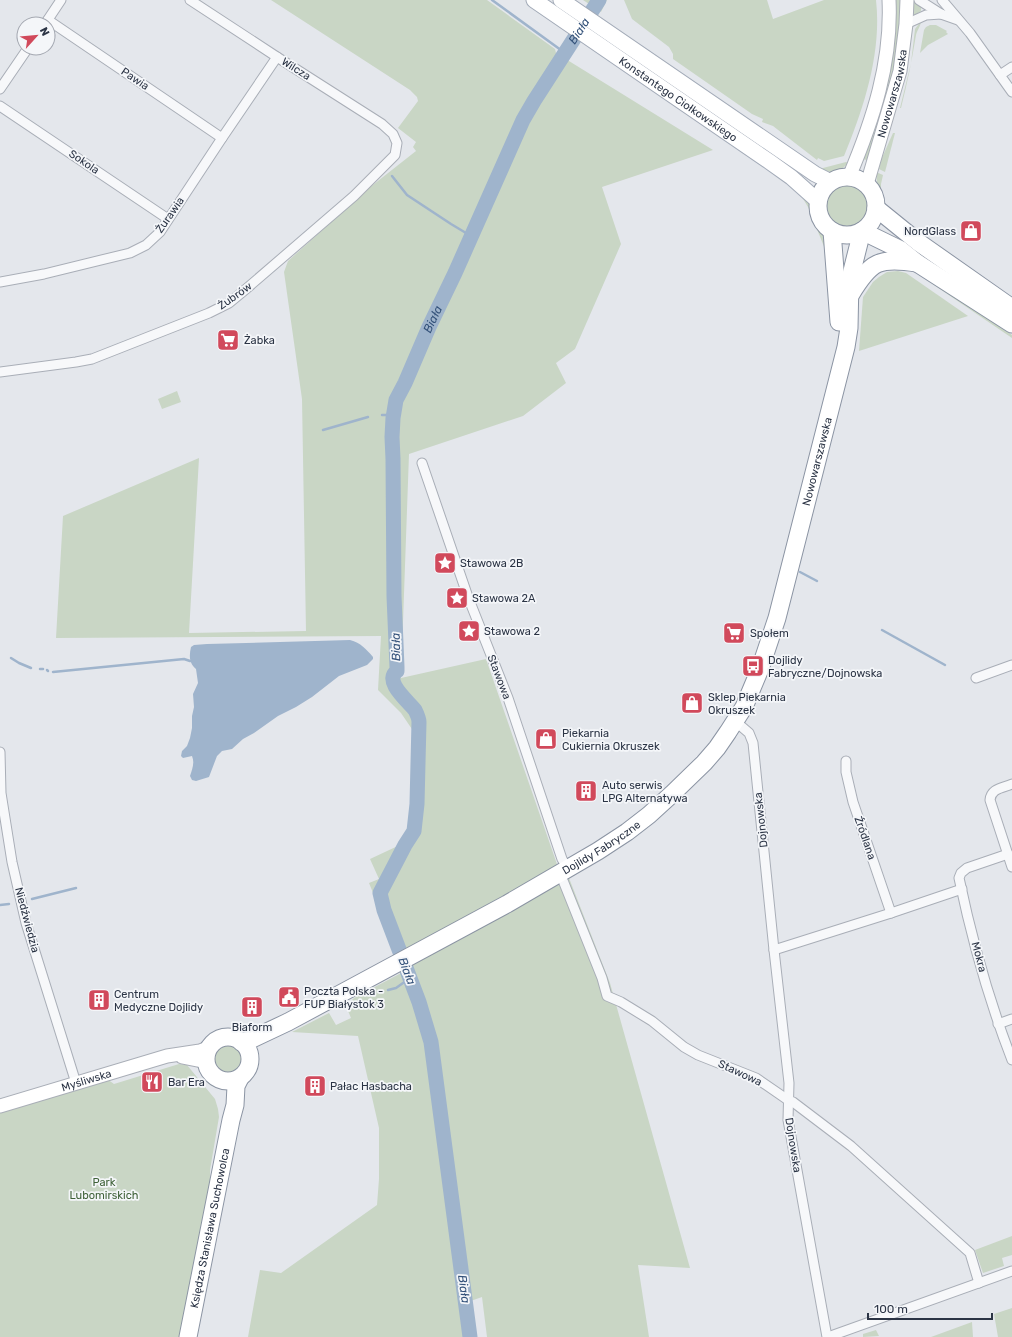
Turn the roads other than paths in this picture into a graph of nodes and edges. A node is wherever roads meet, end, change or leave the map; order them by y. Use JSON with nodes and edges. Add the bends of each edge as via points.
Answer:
{"nodes":[{"id":1,"x":61,"y":0,"type":"edge"},
{"id":2,"x":190,"y":0,"type":"edge"},
{"id":3,"x":534,"y":0,"type":"edge"},
{"id":4,"x":561,"y":0,"type":"edge"},
{"id":5,"x":889,"y":0,"type":"edge"},
{"id":6,"x":907,"y":0,"type":"edge"},
{"id":7,"x":919,"y":0,"type":"edge"},
{"id":8,"x":942,"y":0,"type":"edge"},
{"id":9,"x":941,"y":14,"type":"junction"},
{"id":10,"x":50,"y":16,"type":"edge"},
{"id":11,"x":958,"y":20,"type":"junction"},
{"id":12,"x":906,"y":24,"type":"junction"},
{"id":13,"x":56,"y":29,"type":"edge"},
{"id":14,"x":23,"y":56,"type":"edge"},
{"id":15,"x":277,"y":57,"type":"junction"},
{"id":16,"x":1012,"y":67,"type":"edge"},
{"id":17,"x":1000,"y":75,"type":"junction"},
{"id":18,"x":0,"y":89,"type":"edge"},
{"id":19,"x":1012,"y":92,"type":"edge"},
{"id":20,"x":0,"y":106,"type":"edge"},
{"id":21,"x":222,"y":138,"type":"junction"},
{"id":22,"x":397,"y":143,"type":"joint"},
{"id":23,"x":849,"y":177,"type":"junction"},
{"id":24,"x":831,"y":182,"type":"junction"},
{"id":25,"x":867,"y":184,"type":"junction"},
{"id":26,"x":819,"y":202,"type":"junction"},
{"id":27,"x":876,"y":208,"type":"junction"},
{"id":28,"x":168,"y":219,"type":"junction"},
{"id":29,"x":832,"y":231,"type":"junction"},
{"id":30,"x":862,"y":231,"type":"junction"},
{"id":31,"x":917,"y":263,"type":"junction"},
{"id":32,"x":0,"y":282,"type":"edge"},
{"id":33,"x":850,"y":297,"type":"junction"},
{"id":34,"x":1012,"y":308,"type":"edge"},
{"id":35,"x":1012,"y":324,"type":"edge"},
{"id":36,"x":842,"y":364,"type":"junction"},
{"id":37,"x":0,"y":372,"type":"edge"},
{"id":38,"x":422,"y":463,"type":"dead end"},
{"id":39,"x":793,"y":558,"type":"joint"},
{"id":40,"x":1012,"y":665,"type":"edge"},
{"id":41,"x":976,"y":678,"type":"dead end"},
{"id":42,"x":735,"y":721,"type":"junction"},
{"id":43,"x":0,"y":752,"type":"edge"},
{"id":44,"x":846,"y":761,"type":"dead end"},
{"id":45,"x":1012,"y":784,"type":"edge"},
{"id":46,"x":1,"y":793,"type":"edge"},
{"id":47,"x":1008,"y":854,"type":"junction"},
{"id":48,"x":1012,"y":867,"type":"edge"},
{"id":49,"x":564,"y":871,"type":"junction"},
{"id":50,"x":962,"y":889,"type":"junction"},
{"id":51,"x":891,"y":913,"type":"junction"},
{"id":52,"x":774,"y":950,"type":"junction"},
{"id":53,"x":1012,"y":1019,"type":"edge"},
{"id":54,"x":998,"y":1024,"type":"junction"},
{"id":55,"x":210,"y":1047,"type":"junction"},
{"id":56,"x":245,"y":1049,"type":"junction"},
{"id":57,"x":172,"y":1055,"type":"junction"},
{"id":58,"x":1012,"y":1060,"type":"edge"},
{"id":59,"x":207,"y":1065,"type":"junction"},
{"id":60,"x":240,"y":1078,"type":"junction"},
{"id":61,"x":223,"y":1080,"type":"junction"},
{"id":62,"x":76,"y":1083,"type":"junction"},
{"id":63,"x":788,"y":1100,"type":"junction"},
{"id":64,"x":0,"y":1106,"type":"edge"},
{"id":65,"x":231,"y":1120,"type":"junction"},
{"id":66,"x":1012,"y":1271,"type":"edge"},
{"id":67,"x":979,"y":1283,"type":"junction"},
{"id":68,"x":188,"y":1337,"type":"edge"},
{"id":69,"x":827,"y":1337,"type":"edge"}],
"edges":[{"from":1,"to":10,"type":"street"},
{"from":2,"to":15,"type":"street","name":"Wilcza"},
{"from":3,"to":26,"type":"main road","name":"Konstantego Ciołkowskiego","via":[[770,162]]},
{"from":4,"to":24,"type":"main road","name":"Konstantego Ciołkowskiego"},
{"from":5,"to":23,"type":"main road","name":"Nowowarszawska","via":[[889,34],[883,78],[869,126]]},
{"from":6,"to":12,"type":"main road","name":"Nowowarszawska"},
{"from":7,"to":9,"type":"street"},
{"from":8,"to":11,"type":"street"},
{"from":9,"to":11,"type":"street"},
{"from":9,"to":12,"type":"street","via":[[926,15]]},
{"from":11,"to":17,"type":"street"},
{"from":12,"to":25,"type":"main road","name":"Nowowarszawska","via":[[900,71]]},
{"from":13,"to":21,"type":"street","name":"Pawia"},
{"from":14,"to":18,"type":"street"},
{"from":15,"to":21,"type":"street","name":"Żurawia"},
{"from":15,"to":22,"type":"street","name":"Wilcza","via":[[382,124],[393,134]]},
{"from":16,"to":17,"type":"street"},
{"from":17,"to":19,"type":"street"},
{"from":20,"to":28,"type":"street","name":"Sokola"},
{"from":21,"to":28,"type":"street","name":"Żurawia"},
{"from":22,"to":37,"type":"street","name":"Żubrów","via":[[395,155],[354,196],[229,303],[92,359]]},
{"from":23,"to":24,"type":"highway"},
{"from":23,"to":25,"type":"highway"},
{"from":24,"to":26,"type":"highway","via":[[823,191]]},
{"from":25,"to":27,"type":"highway","via":[[874,195]]},
{"from":26,"to":29,"type":"highway","via":[[818,209],[823,221]]},
{"from":27,"to":30,"type":"highway","via":[[872,222]]},
{"from":27,"to":34,"type":"highway","via":[[918,242]]},
{"from":28,"to":32,"type":"street","name":"Żurawia","via":[[160,232],[146,245],[130,253]]},
{"from":29,"to":30,"type":"highway","via":[[847,235]]},
{"from":29,"to":36,"type":"highway","name":"Nowowarszawska"},
{"from":30,"to":31,"type":"highway","via":[[901,250]]},
{"from":30,"to":33,"type":"highway","name":"Nowowarszawska","via":[[850,279]]},
{"from":31,"to":33,"type":"highway","via":[[889,260],[875,265],[864,274]]},
{"from":31,"to":35,"type":"highway"},
{"from":33,"to":36,"type":"highway","name":"Nowowarszawska","via":[[849,328]]},
{"from":36,"to":39,"type":"highway","name":"Nowowarszawska"},
{"from":38,"to":49,"type":"street","name":"Stawowa","via":[[466,592],[508,698]]},
{"from":39,"to":42,"type":"highway","name":"Dojlidy Fabryczne","via":[[765,658]]},
{"from":40,"to":41,"type":"street"},
{"from":42,"to":49,"type":"highway","name":"Dojlidy Fabryczne","via":[[711,755],[656,809],[619,838]]},
{"from":42,"to":52,"type":"street","name":"Dojnowska","via":[[749,733],[753,743]]},
{"from":43,"to":46,"type":"street","name":"Niedźwiedzia"},
{"from":44,"to":51,"type":"street","name":"Źródlana","via":[[852,802]]},
{"from":45,"to":47,"type":"street","via":[[994,791],[990,796]]},
{"from":46,"to":62,"type":"street","name":"Niedźwiedzia","via":[[12,862],[26,923]]},
{"from":47,"to":48,"type":"street"},
{"from":47,"to":50,"type":"street","name":"Mokra","via":[[967,868],[959,878]]},
{"from":49,"to":56,"type":"highway","name":"Dojlidy Fabryczne","via":[[288,1022],[255,1049]]},
{"from":49,"to":63,"type":"street","name":"Stawowa","via":[[608,996],[652,1021],[684,1047],[756,1078]]},
{"from":50,"to":51,"type":"street"},
{"from":50,"to":54,"type":"street","name":"Mokra"},
{"from":51,"to":52,"type":"street"},
{"from":52,"to":63,"type":"street","name":"Dojnowska","via":[[789,1083]]},
{"from":53,"to":54,"type":"street"},
{"from":54,"to":58,"type":"street","name":"Mokra"},
{"from":55,"to":56,"type":"highway","via":[[222,1038],[234,1039]]},
{"from":55,"to":57,"type":"main road","name":"Myśliwska"},
{"from":55,"to":59,"type":"highway"},
{"from":56,"to":60,"type":"highway","via":[[248,1068]]},
{"from":57,"to":59,"type":"main road","name":"Myśliwska","via":[[202,1061]]},
{"from":57,"to":62,"type":"main road","name":"Myśliwska"},
{"from":59,"to":61,"type":"highway","via":[[214,1076]]},
{"from":60,"to":61,"type":"highway"},
{"from":60,"to":65,"type":"highway","name":"Księdza Stanisława Suchowolca","via":[[236,1086]]},
{"from":61,"to":65,"type":"highway","name":"Księdza Stanisława Suchowolca"},
{"from":62,"to":64,"type":"main road","name":"Myśliwska"},
{"from":63,"to":67,"type":"street","name":"Stawowa","via":[[851,1146],[970,1253]]},
{"from":63,"to":69,"type":"street","name":"Dojnowska","via":[[788,1120]]},
{"from":65,"to":68,"type":"highway","name":"Księdza Stanisława Suchowolca"},
{"from":66,"to":67,"type":"street"},
{"from":67,"to":69,"type":"street"}]}
